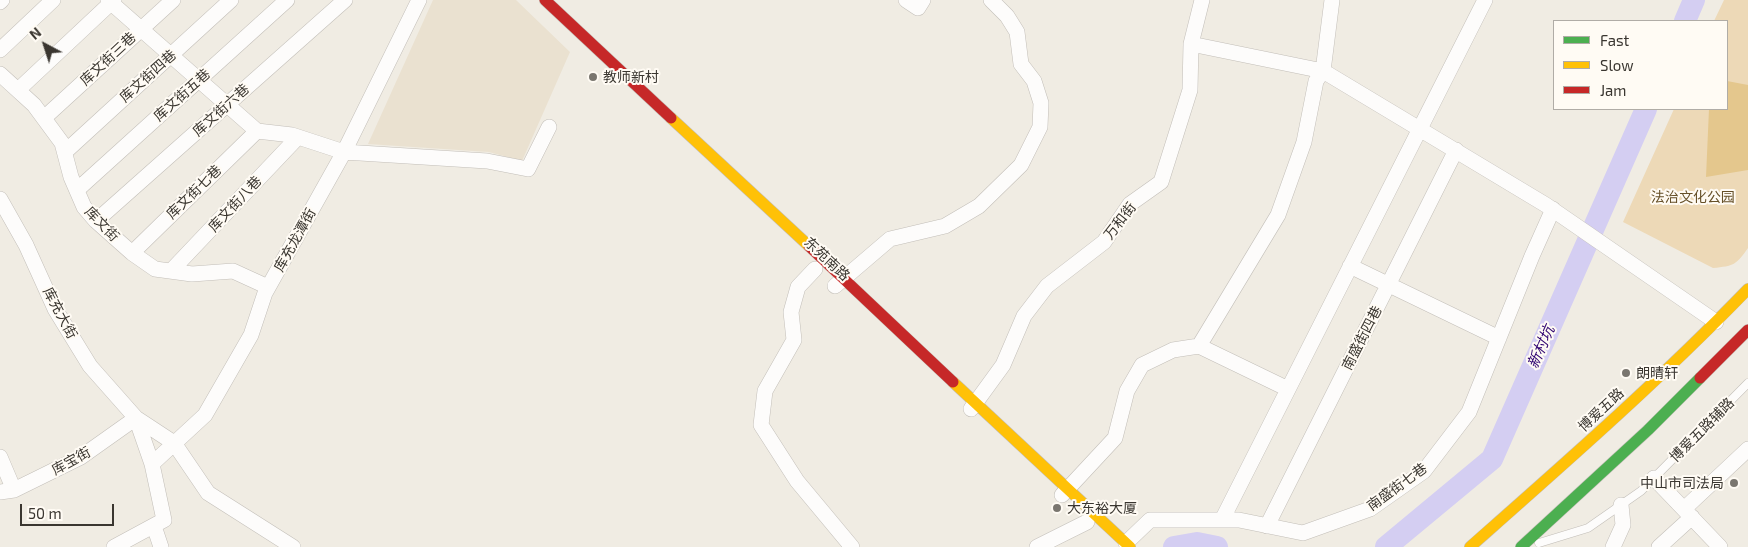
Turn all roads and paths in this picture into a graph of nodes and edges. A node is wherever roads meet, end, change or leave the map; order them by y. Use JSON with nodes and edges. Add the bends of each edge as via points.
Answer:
{"nodes":[{"id":1,"x":53,"y":0,"type":"edge"},
{"id":2,"x":173,"y":0,"type":"edge"},
{"id":3,"x":231,"y":0,"type":"edge"},
{"id":4,"x":287,"y":0,"type":"edge"},
{"id":5,"x":345,"y":0,"type":"edge"},
{"id":6,"x":419,"y":0,"type":"edge"},
{"id":7,"x":532,"y":0,"type":"edge"},
{"id":8,"x":545,"y":0,"type":"edge"},
{"id":9,"x":991,"y":0,"type":"edge"},
{"id":10,"x":1202,"y":0,"type":"edge"},
{"id":11,"x":1332,"y":0,"type":"edge"},
{"id":12,"x":1485,"y":0,"type":"edge"},
{"id":13,"x":111,"y":1,"type":"edge"},
{"id":14,"x":141,"y":29,"type":"junction"},
{"id":15,"x":1191,"y":44,"type":"junction"},
{"id":16,"x":0,"y":50,"type":"edge"},
{"id":17,"x":170,"y":56,"type":"junction"},
{"id":18,"x":1323,"y":71,"type":"junction"},
{"id":19,"x":0,"y":74,"type":"edge"},
{"id":20,"x":198,"y":80,"type":"junction"},
{"id":21,"x":18,"y":90,"type":"junction"},
{"id":22,"x":226,"y":106,"type":"junction"},
{"id":23,"x":44,"y":118,"type":"junction"},
{"id":24,"x":549,"y":127,"type":"dead end"},
{"id":25,"x":1420,"y":128,"type":"junction"},
{"id":26,"x":257,"y":131,"type":"junction"},
{"id":27,"x":298,"y":137,"type":"junction"},
{"id":28,"x":1456,"y":150,"type":"junction"},
{"id":29,"x":65,"y":152,"type":"junction"},
{"id":30,"x":344,"y":152,"type":"junction"},
{"id":31,"x":77,"y":190,"type":"junction"},
{"id":32,"x":0,"y":199,"type":"edge"},
{"id":33,"x":1559,"y":213,"type":"junction"},
{"id":34,"x":759,"y":215,"type":"dead end"},
{"id":35,"x":96,"y":221,"type":"junction"},
{"id":36,"x":132,"y":253,"type":"junction"},
{"id":37,"x":1350,"y":266,"type":"junction"},
{"id":38,"x":171,"y":272,"type":"junction"},
{"id":39,"x":825,"y":275,"type":"junction"},
{"id":40,"x":1389,"y":284,"type":"junction"},
{"id":41,"x":268,"y":287,"type":"junction"},
{"id":42,"x":1748,"y":289,"type":"edge"},
{"id":43,"x":1716,"y":322,"type":"junction"},
{"id":44,"x":1748,"y":330,"type":"edge"},
{"id":45,"x":1499,"y":338,"type":"junction"},
{"id":46,"x":1199,"y":346,"type":"junction"},
{"id":47,"x":1748,"y":383,"type":"edge"},
{"id":48,"x":1288,"y":389,"type":"junction"},
{"id":49,"x":973,"y":406,"type":"junction"},
{"id":50,"x":136,"y":418,"type":"junction"},
{"id":51,"x":174,"y":443,"type":"junction"},
{"id":52,"x":1748,"y":448,"type":"edge"},
{"id":53,"x":0,"y":457,"type":"edge"},
{"id":54,"x":152,"y":464,"type":"junction"},
{"id":55,"x":1654,"y":478,"type":"junction"},
{"id":56,"x":7,"y":491,"type":"edge"},
{"id":57,"x":1064,"y":493,"type":"junction"},
{"id":58,"x":1622,"y":505,"type":"junction"},
{"id":59,"x":1688,"y":513,"type":"junction"},
{"id":60,"x":1222,"y":520,"type":"junction"},
{"id":61,"x":159,"y":523,"type":"junction"},
{"id":62,"x":1267,"y":526,"type":"junction"},
{"id":63,"x":1093,"y":527,"type":"joint"},
{"id":64,"x":1124,"y":542,"type":"edge"},
{"id":65,"x":114,"y":547,"type":"edge"},
{"id":66,"x":161,"y":547,"type":"edge"},
{"id":67,"x":293,"y":547,"type":"edge"},
{"id":68,"x":852,"y":547,"type":"edge"},
{"id":69,"x":1036,"y":547,"type":"edge"},
{"id":70,"x":1470,"y":547,"type":"edge"},
{"id":71,"x":1521,"y":547,"type":"edge"},
{"id":72,"x":1525,"y":547,"type":"edge"},
{"id":73,"x":1613,"y":547,"type":"edge"},
{"id":74,"x":1659,"y":547,"type":"edge"},
{"id":75,"x":1720,"y":547,"type":"edge"}],
"edges":[{"from":1,"to":16,"type":"street"},
{"from":2,"to":14,"type":"street","name":"库文街三巷"},
{"from":3,"to":17,"type":"street","name":"库文街四巷"},
{"from":4,"to":20,"type":"street","name":"库文街五巷"},
{"from":5,"to":22,"type":"street","name":"库文街六巷"},
{"from":6,"to":30,"type":"street","name":"库充龙潭街"},
{"from":7,"to":34,"type":"main road"},
{"from":8,"to":39,"type":"main road","name":"东苑南路"},
{"from":9,"to":39,"type":"street","via":[[1017,32],[1021,64],[1034,81],[1041,103],[1040,127],[1021,165],[979,206],[945,226],[890,239]]},
{"from":10,"to":15,"type":"street","name":"万和街"},
{"from":11,"to":18,"type":"street"},
{"from":12,"to":25,"type":"street"},
{"from":13,"to":14,"type":"street"},
{"from":13,"to":21,"type":"street"},
{"from":14,"to":17,"type":"street"},
{"from":14,"to":23,"type":"street","name":"库文街三巷"},
{"from":15,"to":18,"type":"street"},
{"from":15,"to":49,"type":"street","name":"万和街","via":[[1190,90],[1161,182],[1130,204],[1104,242],[1047,286],[1024,316],[1003,365]]},
{"from":17,"to":20,"type":"street"},
{"from":17,"to":29,"type":"street","name":"库文街四巷"},
{"from":18,"to":25,"type":"street"},
{"from":18,"to":46,"type":"street","via":[[1316,81],[1304,142],[1278,216]]},
{"from":19,"to":21,"type":"street","name":"库文街"},
{"from":20,"to":22,"type":"street"},
{"from":20,"to":31,"type":"street","name":"库文街五巷"},
{"from":21,"to":23,"type":"street","name":"库文街"},
{"from":22,"to":26,"type":"street"},
{"from":22,"to":35,"type":"street","name":"库文街六巷"},
{"from":23,"to":29,"type":"street","name":"库文街","via":[[62,142]]},
{"from":24,"to":30,"type":"street","via":[[528,169],[488,160]]},
{"from":25,"to":28,"type":"street"},
{"from":25,"to":37,"type":"street"},
{"from":26,"to":27,"type":"street"},
{"from":26,"to":36,"type":"street","name":"库文街七巷"},
{"from":27,"to":30,"type":"street"},
{"from":27,"to":38,"type":"street","name":"库文街八巷"},
{"from":28,"to":33,"type":"street"},
{"from":28,"to":40,"type":"street","name":"南盛街四巷"},
{"from":29,"to":31,"type":"street","name":"库文街"},
{"from":30,"to":41,"type":"street","name":"库充龙潭街"},
{"from":31,"to":35,"type":"street","name":"库文街","via":[[84,207]]},
{"from":32,"to":50,"type":"street","name":"库充大街","via":[[26,245],[55,309],[90,366]]},
{"from":33,"to":43,"type":"street"},
{"from":33,"to":45,"type":"street","name":"南盛街七巷"},
{"from":35,"to":36,"type":"street","name":"库文街"},
{"from":36,"to":38,"type":"street","name":"库文街","via":[[155,269]]},
{"from":37,"to":40,"type":"street"},
{"from":37,"to":48,"type":"street"},
{"from":38,"to":41,"type":"street","name":"库文街","via":[[233,272]]},
{"from":39,"to":49,"type":"main road","name":"东苑南路"},
{"from":39,"to":68,"type":"street","via":[[798,287],[791,312],[794,340],[765,391],[761,426],[797,481]]},
{"from":40,"to":45,"type":"street"},
{"from":40,"to":62,"type":"street","name":"南盛街四巷"},
{"from":41,"to":51,"type":"street","name":"库充龙潭街","via":[[251,335],[205,415]]},
{"from":42,"to":43,"type":"main road","name":"博爱五路"},
{"from":43,"to":70,"type":"main road","name":"博爱五路","via":[[1587,444]]},
{"from":44,"to":71,"type":"main road","via":[[1648,430]]},
{"from":45,"to":62,"type":"street","name":"南盛街七巷","via":[[1469,412],[1424,470],[1370,509],[1303,533]]},
{"from":46,"to":48,"type":"street"},
{"from":46,"to":57,"type":"street","via":[[1173,350],[1142,365],[1127,391],[1115,438]]},
{"from":47,"to":55,"type":"lane","name":"博爱五路辅路"},
{"from":48,"to":60,"type":"street"},
{"from":49,"to":57,"type":"main road","name":"东苑南路"},
{"from":50,"to":51,"type":"street","name":"库充大街"},
{"from":50,"to":54,"type":"street","name":"库充大街"},
{"from":50,"to":56,"type":"street","name":"库宝街","via":[[81,457]]},
{"from":51,"to":54,"type":"street","name":"库充龙潭街"},
{"from":51,"to":67,"type":"street","name":"库充大街","via":[[208,493]]},
{"from":52,"to":59,"type":"street"},
{"from":53,"to":56,"type":"street"},
{"from":54,"to":61,"type":"street","name":"库充大街"},
{"from":55,"to":58,"type":"lane","name":"博爱五路辅路"},
{"from":55,"to":59,"type":"street"},
{"from":57,"to":63,"type":"main road","name":"东苑南路"},
{"from":57,"to":64,"type":"main road","name":"东苑南路"},
{"from":58,"to":72,"type":"lane","name":"博爱五路辅路","via":[[1588,528]]},
{"from":58,"to":73,"type":"street","via":[[1623,525]]},
{"from":59,"to":74,"type":"street"},
{"from":59,"to":75,"type":"street"},
{"from":60,"to":62,"type":"street","name":"南盛街七巷"},
{"from":60,"to":64,"type":"street","name":"南盛街七巷","via":[[1150,520]]},
{"from":61,"to":65,"type":"street"},
{"from":61,"to":66,"type":"street","name":"库充大街"},
{"from":63,"to":69,"type":"street"}]}
